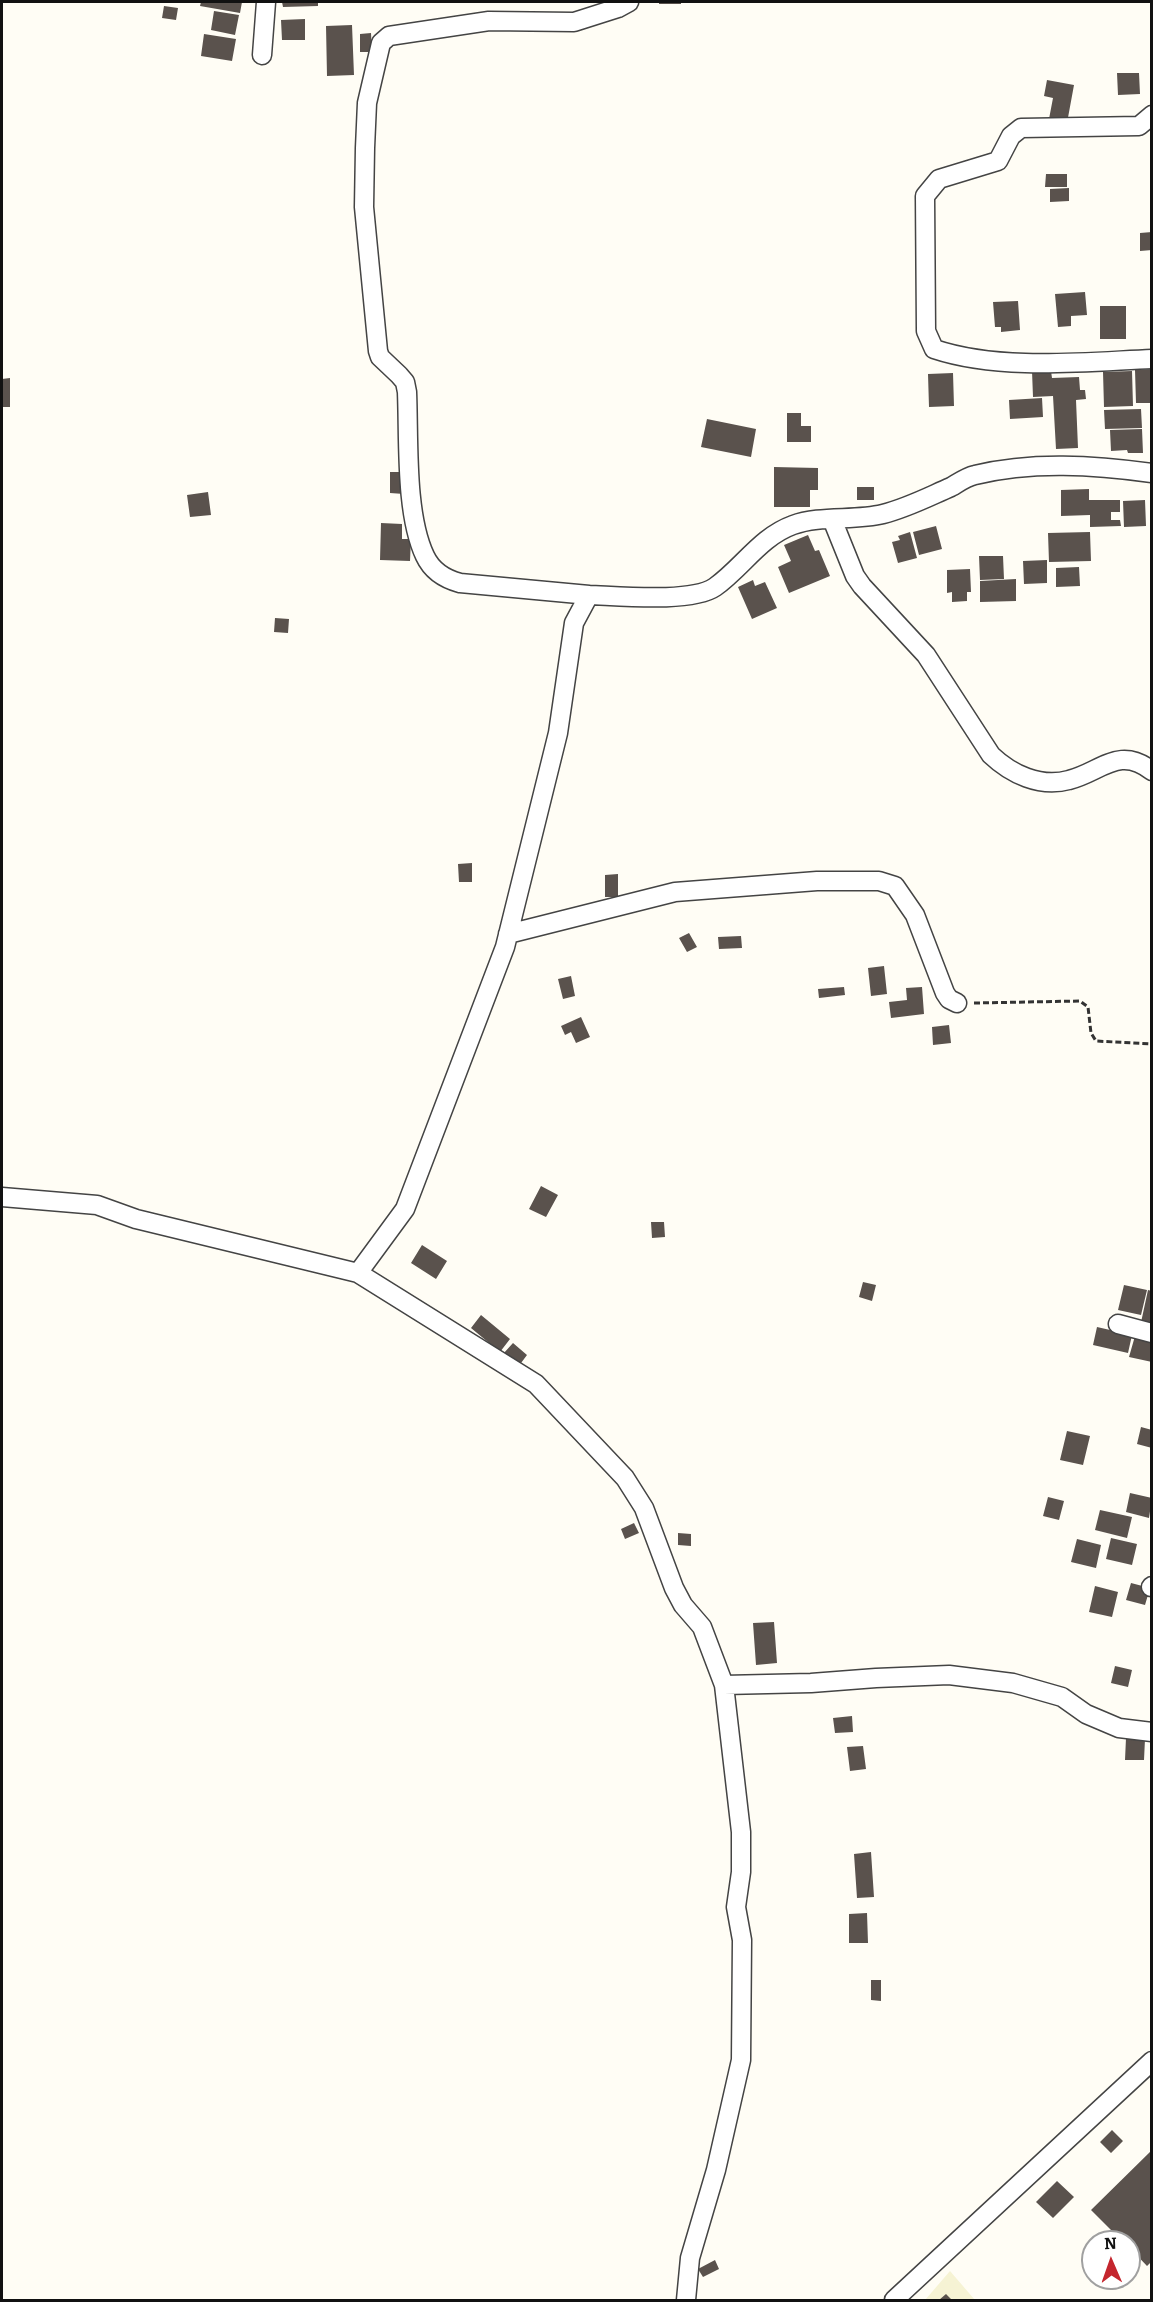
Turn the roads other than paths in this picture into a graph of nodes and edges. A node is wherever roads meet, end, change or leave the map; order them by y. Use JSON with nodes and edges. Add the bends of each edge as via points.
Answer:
{"nodes":[{"id":1,"x":266,"y":2,"type":"edge"},
{"id":2,"x":629,"y":2,"type":"edge"},
{"id":3,"x":262,"y":56,"type":"dead end"},
{"id":4,"x":1152,"y":116,"type":"edge"},
{"id":5,"x":1152,"y":358,"type":"edge"},
{"id":6,"x":1152,"y":473,"type":"edge"},
{"id":7,"x":831,"y":519,"type":"junction"},
{"id":8,"x":590,"y":595,"type":"junction"},
{"id":9,"x":1152,"y":771,"type":"edge"},
{"id":10,"x":508,"y":934,"type":"junction"},
{"id":11,"x":957,"y":1003,"type":"road end"},
{"id":12,"x":2,"y":1197,"type":"edge"},
{"id":13,"x":358,"y":1273,"type":"junction"},
{"id":14,"x":1118,"y":1324,"type":"dead end"},
{"id":15,"x":1152,"y":1333,"type":"edge"},
{"id":16,"x":724,"y":1685,"type":"junction"},
{"id":17,"x":1152,"y":1732,"type":"edge"},
{"id":18,"x":1152,"y":2061,"type":"edge"},
{"id":19,"x":686,"y":2301,"type":"edge"},
{"id":20,"x":894,"y":2301,"type":"edge"}],
"edges":[{"from":1,"to":3,"type":"street"},
{"from":2,"to":8,"type":"street","via":[[574,22],[489,21],[389,36],[381,43],[367,103],[364,207],[378,351],[405,382],[412,510],[425,557],[447,579],[460,583]]},
{"from":4,"to":5,"type":"street","via":[[1138,126],[1021,128],[1011,136],[998,161],[939,179],[925,196],[926,331],[934,348],[969,358],[1022,362]]},
{"from":6,"to":7,"type":"street","via":[[1029,466],[973,475],[908,507]]},
{"from":7,"to":8,"type":"street","via":[[794,524],[776,533],[705,592]]},
{"from":7,"to":9,"type":"street","via":[[855,576],[926,655],[991,755],[1003,766],[1026,777],[1055,782],[1067,781],[1119,759],[1136,761]]},
{"from":8,"to":10,"type":"street","via":[[574,623],[558,733]]},
{"from":10,"to":11,"type":"street","via":[[675,892],[817,880],[879,881],[895,886],[915,915],[945,993]]},
{"from":10,"to":13,"type":"street","via":[[405,1209]]},
{"from":12,"to":13,"type":"street","via":[[97,1205],[136,1219]]},
{"from":13,"to":16,"type":"street","via":[[536,1384],[625,1478],[644,1508],[674,1588],[702,1627]]},
{"from":14,"to":15,"type":"street"},
{"from":16,"to":17,"type":"street","via":[[949,1675],[1062,1697],[1086,1714],[1119,1728]]},
{"from":16,"to":19,"type":"street","via":[[741,1832],[736,1907],[742,1940],[741,2060],[716,2170],[690,2258]]},
{"from":18,"to":20,"type":"street"}]}
